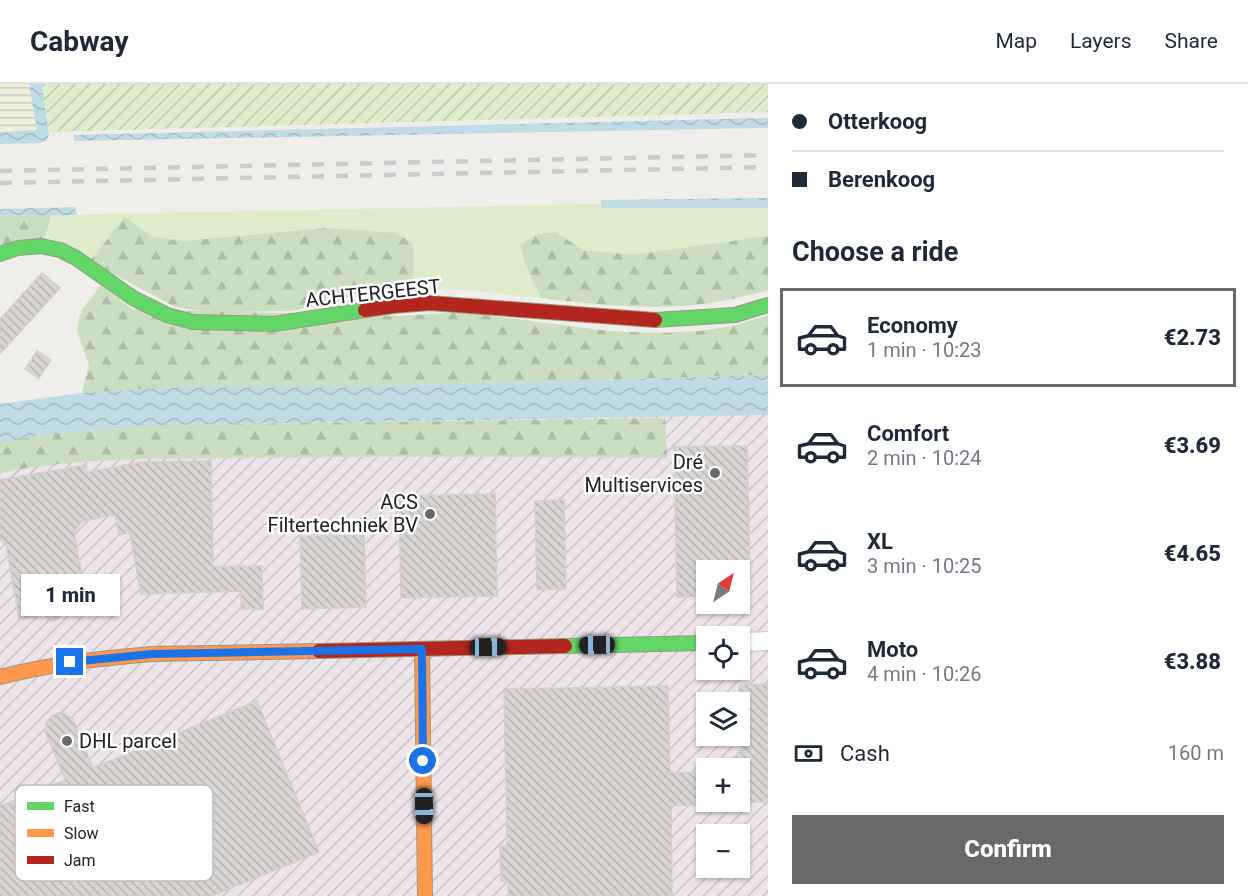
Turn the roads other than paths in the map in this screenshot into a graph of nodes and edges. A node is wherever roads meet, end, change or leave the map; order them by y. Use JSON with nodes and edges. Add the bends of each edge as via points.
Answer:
{"nodes":[{"id":1,"x":0,"y":254,"type":"edge"},
{"id":2,"x":768,"y":305,"type":"edge"},
{"id":3,"x":768,"y":641,"type":"edge"},
{"id":4,"x":750,"y":642,"type":"edge"},
{"id":5,"x":696,"y":643,"type":"edge"},
{"id":6,"x":422,"y":649,"type":"junction"},
{"id":7,"x":0,"y":677,"type":"edge"},
{"id":8,"x":425,"y":896,"type":"edge"}],
"edges":[{"from":1,"to":2,"type":"street","name":"ACHTERGEEST","via":[[40,246],[60,250],[133,298],[167,315],[193,322],[274,324],[430,303],[657,320],[735,315]]},
{"from":3,"to":4,"type":"street"},
{"from":5,"to":6,"type":"street"},
{"from":6,"to":7,"type":"street","via":[[119,656],[61,663]]},
{"from":6,"to":8,"type":"street"}]}
